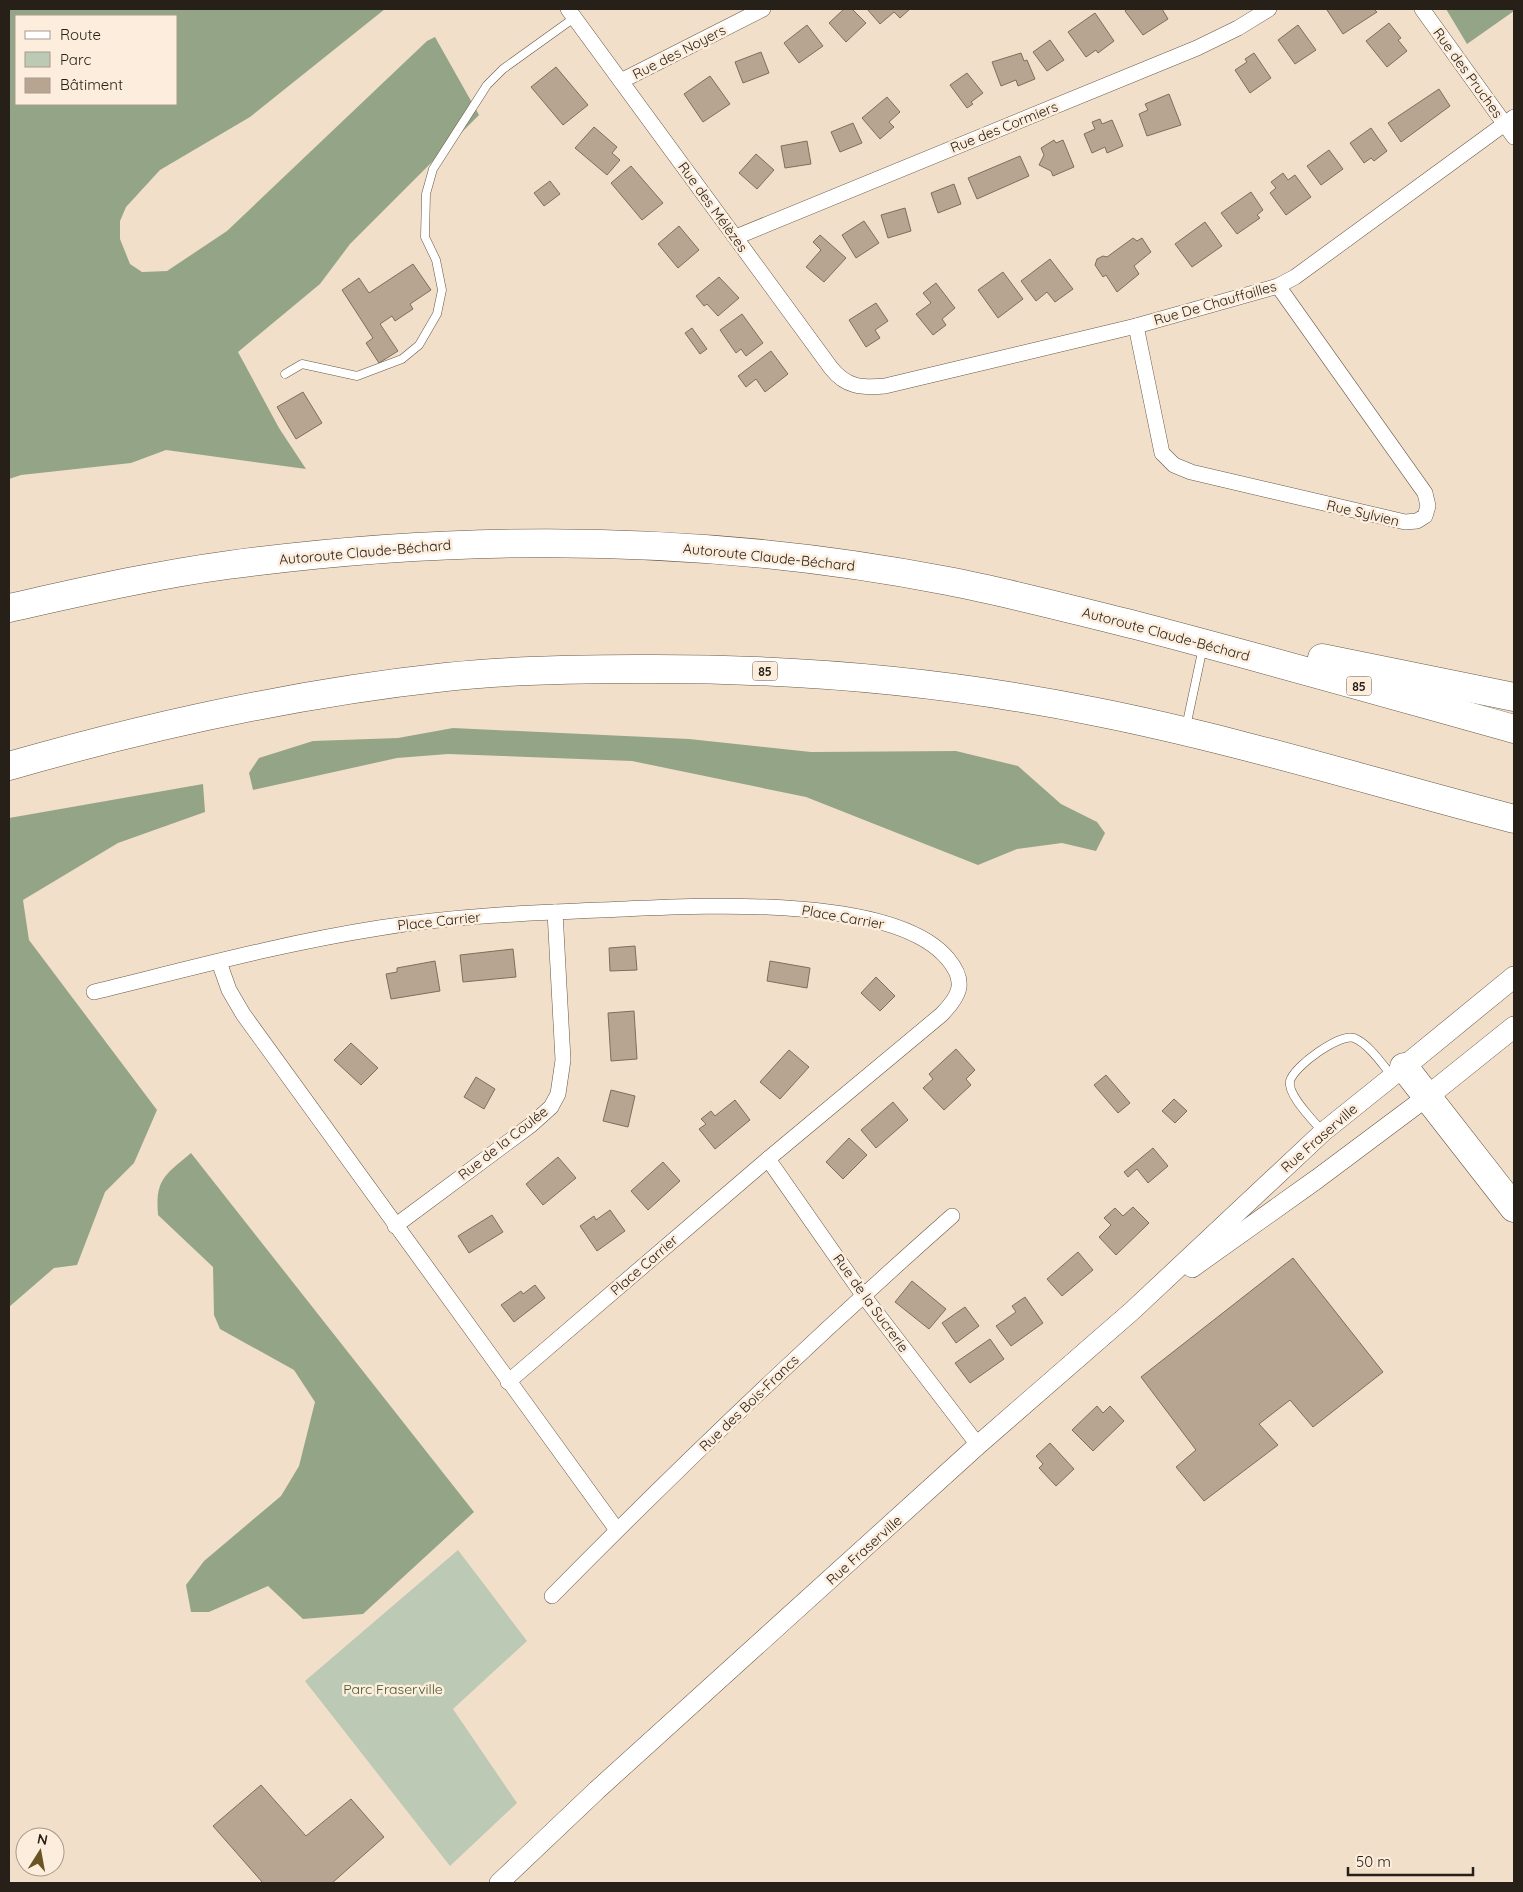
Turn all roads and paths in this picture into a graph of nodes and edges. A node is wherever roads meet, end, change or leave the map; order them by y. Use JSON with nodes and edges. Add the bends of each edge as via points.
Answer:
{"nodes":[{"id":1,"x":763,"y":9,"type":"edge"},
{"id":2,"x":1269,"y":9,"type":"edge"},
{"id":3,"x":1422,"y":9,"type":"edge"},
{"id":4,"x":571,"y":13,"type":"edge"},
{"id":5,"x":621,"y":81,"type":"junction"},
{"id":6,"x":1509,"y":121,"type":"edge"},
{"id":7,"x":1514,"y":137,"type":"edge"},
{"id":8,"x":736,"y":237,"type":"junction"},
{"id":9,"x":1278,"y":286,"type":"junction"},
{"id":10,"x":1136,"y":326,"type":"junction"},
{"id":11,"x":286,"y":374,"type":"dead end"},
{"id":12,"x":870,"y":387,"type":"joint"},
{"id":13,"x":934,"y":578,"type":"junction"},
{"id":14,"x":9,"y":608,"type":"edge"},
{"id":15,"x":1204,"y":643,"type":"junction"},
{"id":16,"x":1514,"y":697,"type":"edge"},
{"id":17,"x":1514,"y":729,"type":"edge"},
{"id":18,"x":1185,"y":732,"type":"junction"},
{"id":19,"x":9,"y":766,"type":"edge"},
{"id":20,"x":1507,"y":818,"type":"edge"},
{"id":21,"x":555,"y":912,"type":"junction"},
{"id":22,"x":219,"y":962,"type":"junction"},
{"id":23,"x":1514,"y":977,"type":"edge"},
{"id":24,"x":94,"y":992,"type":"dead end"},
{"id":25,"x":1514,"y":1027,"type":"edge"},
{"id":26,"x":1398,"y":1071,"type":"junction"},
{"id":27,"x":1428,"y":1096,"type":"junction"},
{"id":28,"x":1323,"y":1132,"type":"junction"},
{"id":29,"x":768,"y":1159,"type":"junction"},
{"id":30,"x":1514,"y":1208,"type":"edge"},
{"id":31,"x":952,"y":1216,"type":"dead end"},
{"id":32,"x":395,"y":1226,"type":"junction"},
{"id":33,"x":863,"y":1294,"type":"junction"},
{"id":34,"x":1132,"y":1311,"type":"junction"},
{"id":35,"x":508,"y":1382,"type":"junction"},
{"id":36,"x":978,"y":1445,"type":"junction"},
{"id":37,"x":617,"y":1530,"type":"junction"},
{"id":38,"x":552,"y":1596,"type":"dead end"},
{"id":39,"x":499,"y":1883,"type":"edge"}],
"edges":[{"from":1,"to":5,"type":"street","name":"Rue des Noyers"},
{"from":2,"to":8,"type":"street","name":"Rue des Cormiers","via":[[1197,48]]},
{"from":3,"to":6,"type":"street","name":"Rue des Pruches"},
{"from":4,"to":5,"type":"street","name":"Rue des Mélèzes"},
{"from":4,"to":11,"type":"lane","via":[[487,85],[433,169],[426,194],[425,237],[436,260],[442,290],[437,314],[419,345],[402,359],[357,376],[302,364]]},
{"from":5,"to":8,"type":"street","name":"Rue des Mélèzes"},
{"from":6,"to":7,"type":"street","name":"Rue des Pruches"},
{"from":6,"to":9,"type":"street","name":"Rue De Chauffailles","via":[[1295,277]]},
{"from":8,"to":12,"type":"street","name":"Rue des Mélèzes","via":[[840,380]]},
{"from":9,"to":10,"type":"street","name":"Rue De Chauffailles"},
{"from":9,"to":10,"type":"street","name":"Rue Sylvien","via":[[1426,493],[1426,516],[1405,522],[1190,472],[1174,465],[1162,453]]},
{"from":10,"to":12,"type":"street","name":"Rue De Chauffailles"},
{"from":13,"to":14,"type":"highway","name":"Autoroute Claude-Béchard","number":"85","via":[[703,549],[515,543],[451,545],[366,550],[224,566]]},
{"from":13,"to":15,"type":"highway","name":"Autoroute Claude-Béchard","number":"85"},
{"from":13,"to":16,"type":"highway","via":[[1101,604],[1336,661]]},
{"from":15,"to":17,"type":"highway","name":"Autoroute Claude-Béchard","number":"85"},
{"from":15,"to":18,"type":"lane"},
{"from":18,"to":19,"type":"highway","number":"85","via":[[1097,712],[923,684],[704,668],[608,669],[449,677],[310,696],[161,725]]},
{"from":18,"to":20,"type":"highway","number":"85"},
{"from":21,"to":22,"type":"street","name":"Place Carrier","via":[[432,920],[324,938]]},
{"from":21,"to":29,"type":"street","name":"Place Carrier","via":[[667,907],[809,910],[889,925],[919,938],[952,963],[960,982],[957,998],[950,1006]]},
{"from":21,"to":32,"type":"street","name":"Rue de la Coulée","via":[[563,1060],[558,1094],[551,1107],[531,1125]]},
{"from":22,"to":24,"type":"street","name":"Place Carrier"},
{"from":22,"to":32,"type":"street","via":[[235,1003]]},
{"from":23,"to":26,"type":"main road","name":"Rue Fraserville"},
{"from":25,"to":27,"type":"main road","name":"Rue Fraserville"},
{"from":26,"to":27,"type":"highway"},
{"from":26,"to":28,"type":"street","name":"Rue Fraserville"},
{"from":26,"to":28,"type":"lane","via":[[1354,1038],[1335,1041],[1310,1059],[1295,1072],[1290,1081],[1291,1089]]},
{"from":27,"to":30,"type":"highway"},
{"from":27,"to":34,"type":"street","name":"Rue Fraserville"},
{"from":28,"to":34,"type":"street","name":"Rue Fraserville"},
{"from":29,"to":33,"type":"street","name":"Rue de la Sucrerie"},
{"from":29,"to":35,"type":"street","name":"Place Carrier"},
{"from":31,"to":33,"type":"street","name":"Rue des Bois-Francs"},
{"from":32,"to":35,"type":"street"},
{"from":33,"to":36,"type":"street","name":"Rue de la Sucrerie"},
{"from":33,"to":37,"type":"street","name":"Rue des Bois-Francs"},
{"from":34,"to":36,"type":"street","name":"Rue Fraserville"},
{"from":35,"to":37,"type":"street"},
{"from":36,"to":39,"type":"street","name":"Rue Fraserville","via":[[597,1790]]},
{"from":37,"to":38,"type":"street","name":"Rue des Bois-Francs"}]}
